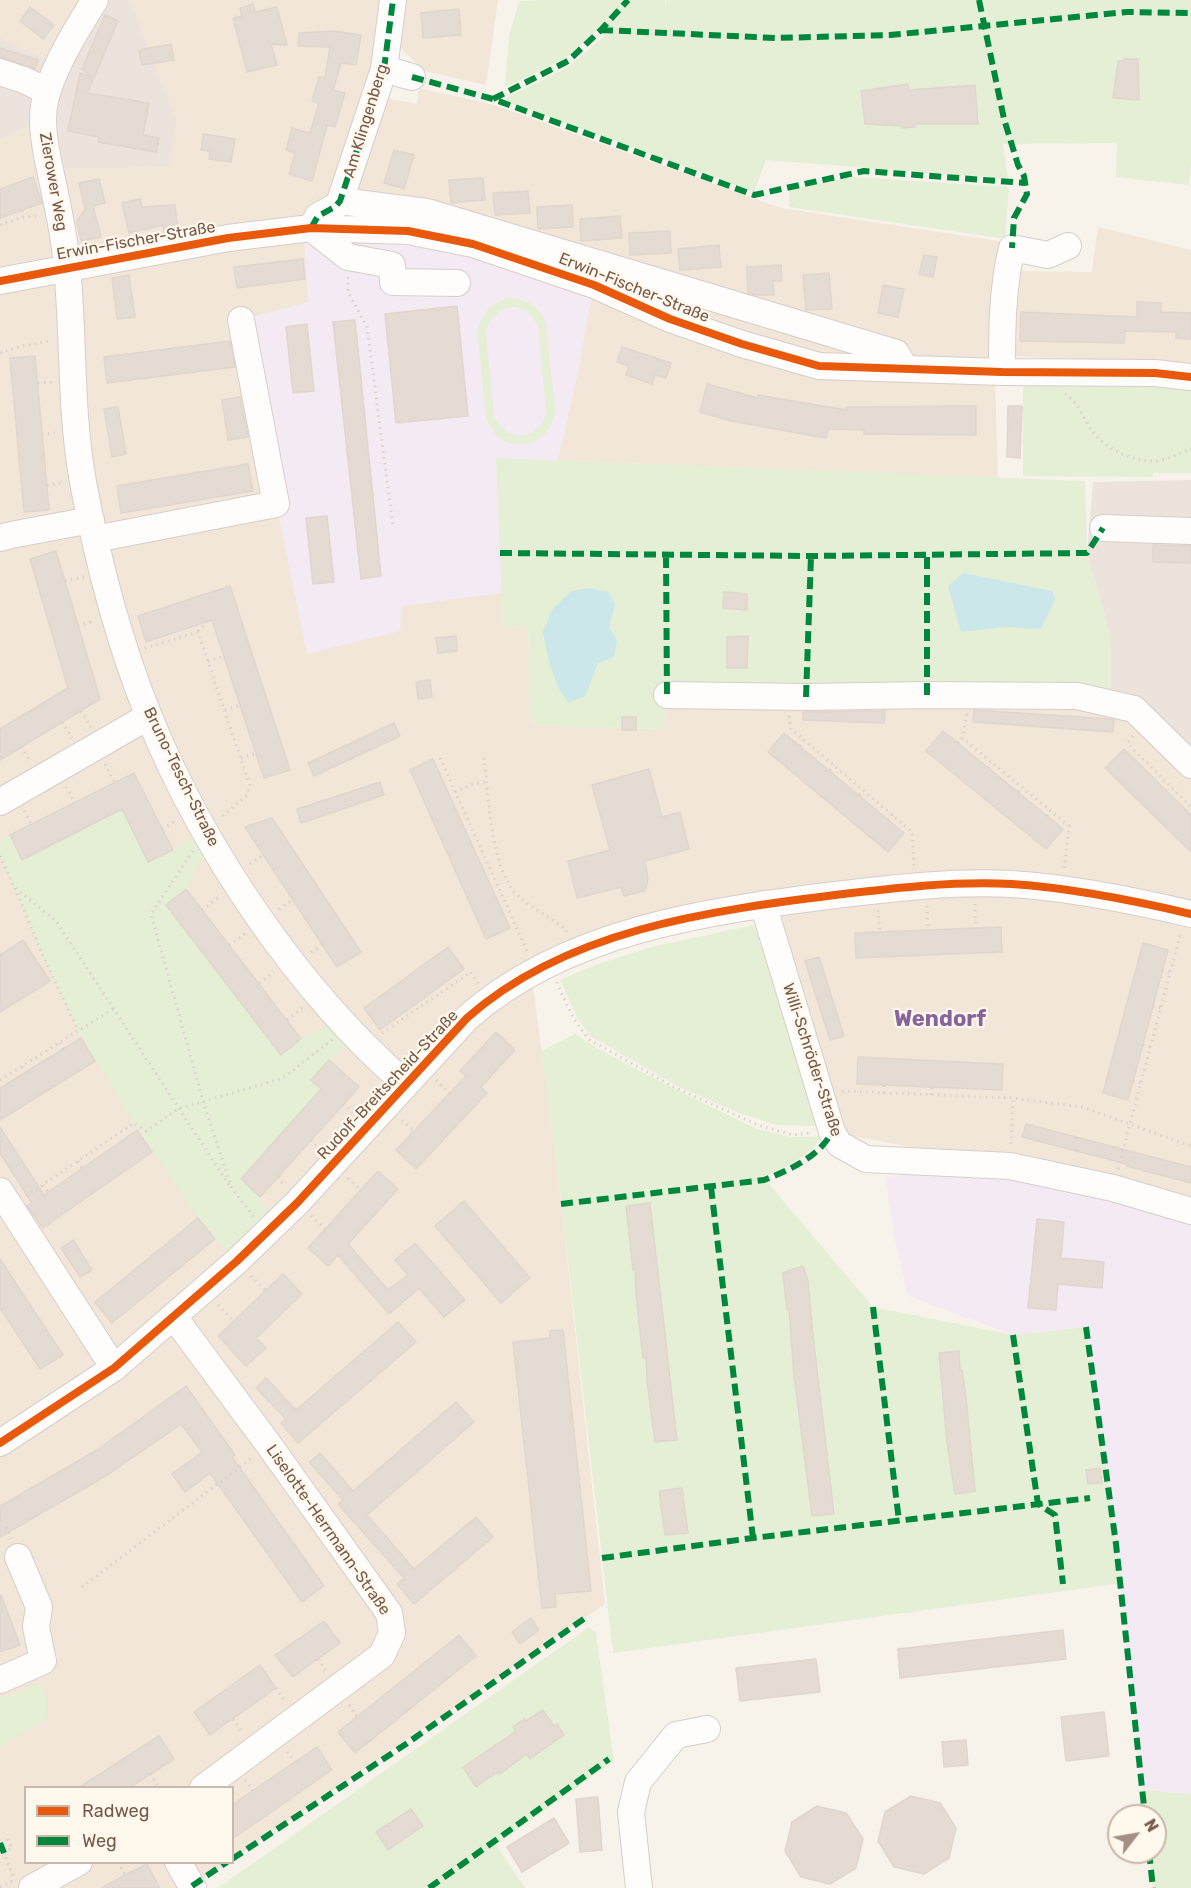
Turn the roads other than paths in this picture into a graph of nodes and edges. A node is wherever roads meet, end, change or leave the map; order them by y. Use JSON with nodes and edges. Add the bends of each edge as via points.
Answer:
{"nodes":[{"id":1,"x":95,"y":0,"type":"edge"},
{"id":2,"x":393,"y":0,"type":"edge"},
{"id":3,"x":384,"y":69,"type":"junction"},
{"id":4,"x":0,"y":72,"type":"edge"},
{"id":5,"x":412,"y":77,"type":"dead end"},
{"id":6,"x":47,"y":91,"type":"junction"},
{"id":7,"x":340,"y":201,"type":"junction"},
{"id":8,"x":311,"y":228,"type":"junction"},
{"id":9,"x":1068,"y":246,"type":"dead end"},
{"id":10,"x":67,"y":267,"type":"junction"},
{"id":11,"x":0,"y":281,"type":"edge"},
{"id":12,"x":457,"y":283,"type":"dead end"},
{"id":13,"x":241,"y":320,"type":"dead end"},
{"id":14,"x":905,"y":368,"type":"junction"},
{"id":15,"x":1002,"y":372,"type":"junction"},
{"id":16,"x":1191,"y":377,"type":"edge"},
{"id":17,"x":1102,"y":528,"type":"dead end"},
{"id":18,"x":93,"y":530,"type":"junction"},
{"id":19,"x":1191,"y":531,"type":"edge"},
{"id":20,"x":0,"y":538,"type":"edge"},
{"id":21,"x":667,"y":694,"type":"dead end"},
{"id":22,"x":149,"y":716,"type":"junction"},
{"id":23,"x":1191,"y":765,"type":"edge"},
{"id":24,"x":0,"y":802,"type":"edge"},
{"id":25,"x":763,"y":904,"type":"junction"},
{"id":26,"x":1189,"y":913,"type":"edge"},
{"id":27,"x":406,"y":1084,"type":"junction"},
{"id":28,"x":5,"y":1199,"type":"edge"},
{"id":29,"x":1191,"y":1211,"type":"edge"},
{"id":30,"x":174,"y":1317,"type":"junction"},
{"id":31,"x":114,"y":1368,"type":"junction"},
{"id":32,"x":0,"y":1443,"type":"edge"},
{"id":33,"x":18,"y":1557,"type":"dead end"},
{"id":34,"x":0,"y":1680,"type":"edge"},
{"id":35,"x":707,"y":1730,"type":"dead end"},
{"id":36,"x":205,"y":1786,"type":"edge"},
{"id":37,"x":76,"y":1864,"type":"edge"},
{"id":38,"x":179,"y":1864,"type":"edge"},
{"id":39,"x":23,"y":1884,"type":"edge"},
{"id":40,"x":193,"y":1888,"type":"edge"},
{"id":41,"x":639,"y":1888,"type":"edge"}],
"edges":[{"from":1,"to":6,"type":"street","name":"Zierower Weg","via":[[73,34]]},
{"from":2,"to":3,"type":"street","name":"Am Klingenberg"},
{"from":3,"to":5,"type":"street"},
{"from":3,"to":7,"type":"street","name":"Am Klingenberg"},
{"from":4,"to":6,"type":"street"},
{"from":6,"to":10,"type":"street","name":"Zierower Weg","via":[[43,136]]},
{"from":7,"to":8,"type":"street","via":[[318,216]]},
{"from":7,"to":14,"type":"street","via":[[427,212],[896,353]]},
{"from":8,"to":10,"type":"street","name":"Erwin-Fischer-Straße","via":[[228,238]]},
{"from":8,"to":12,"type":"street","via":[[348,257],[392,266],[393,282]]},
{"from":8,"to":14,"type":"street","name":"Erwin-Fischer-Straße","via":[[408,231],[473,244],[594,285],[670,320],[742,344],[819,366]]},
{"from":9,"to":15,"type":"street","via":[[1048,255],[1012,249],[1001,316]]},
{"from":10,"to":11,"type":"street","name":"Erwin-Fischer-Straße"},
{"from":10,"to":18,"type":"street","name":"Bruno-Tesch-Straße","via":[[76,431]]},
{"from":13,"to":18,"type":"street","via":[[276,504]]},
{"from":14,"to":15,"type":"street","name":"Erwin-Fischer-Straße"},
{"from":15,"to":16,"type":"street","name":"Erwin-Fischer-Straße","via":[[1155,373]]},
{"from":17,"to":19,"type":"street"},
{"from":18,"to":20,"type":"street"},
{"from":18,"to":22,"type":"street","name":"Bruno-Tesch-Straße","via":[[126,654]]},
{"from":21,"to":23,"type":"street","via":[[1077,696],[1134,709]]},
{"from":22,"to":24,"type":"street"},
{"from":22,"to":27,"type":"street","name":"Bruno-Tesch-Straße","via":[[206,831],[262,921],[319,995]]},
{"from":25,"to":26,"type":"street","name":"Rudolf-Breitscheid-Straße","via":[[915,887],[1011,884],[1062,889]]},
{"from":25,"to":27,"type":"street","name":"Rudolf-Breitscheid-Straße","via":[[649,928],[543,967],[489,999]]},
{"from":25,"to":29,"type":"street","name":"Willi-Schröder-Straße","via":[[832,1132],[839,1144],[866,1159],[1010,1166],[1113,1188]]},
{"from":27,"to":30,"type":"street","name":"Rudolf-Breitscheid-Straße","via":[[297,1203]]},
{"from":28,"to":31,"type":"street"},
{"from":30,"to":31,"type":"street","name":"Rudolf-Breitscheid-Straße"},
{"from":30,"to":36,"type":"street","name":"Liselotte-Herrmann-Straße","via":[[389,1613],[392,1633],[382,1655]]},
{"from":31,"to":32,"type":"street","name":"Rudolf-Breitscheid-Straße"},
{"from":33,"to":34,"type":"street","via":[[39,1607],[36,1627],[43,1661]]},
{"from":35,"to":41,"type":"street","via":[[676,1735],[638,1782],[631,1812]]},
{"from":37,"to":39,"type":"street"},
{"from":38,"to":40,"type":"street"}]}
